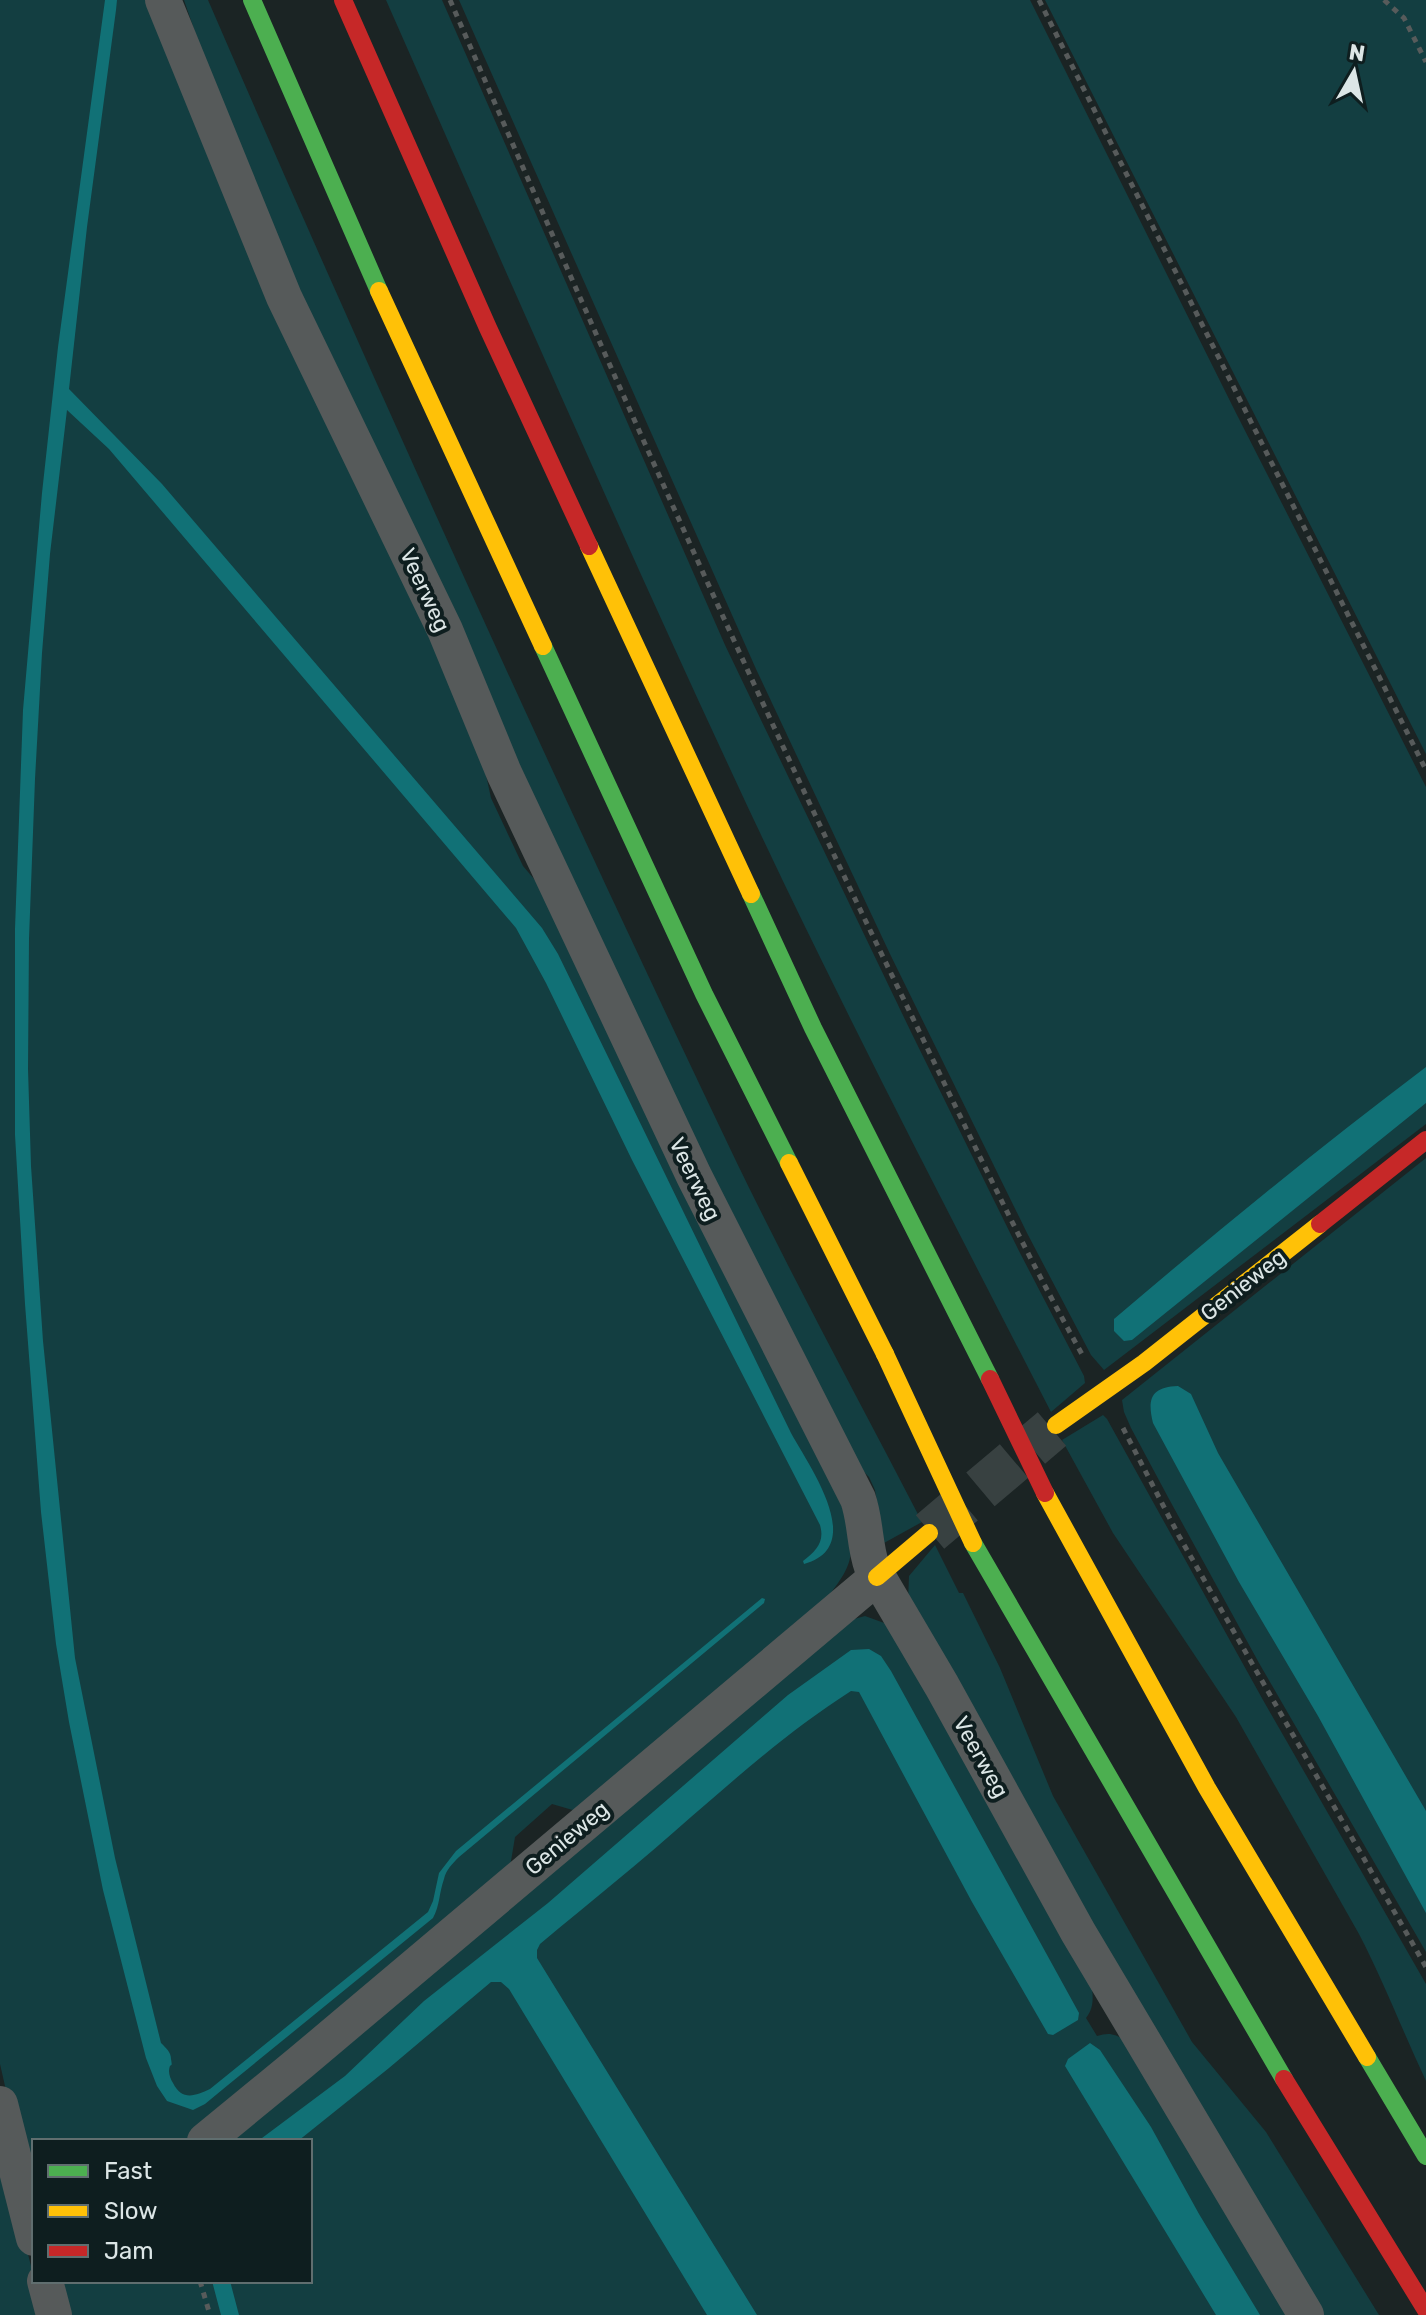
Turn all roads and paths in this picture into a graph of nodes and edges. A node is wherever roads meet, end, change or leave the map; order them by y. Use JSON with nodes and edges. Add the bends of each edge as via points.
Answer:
{"nodes":[{"id":1,"x":163,"y":0,"type":"edge"},
{"id":2,"x":252,"y":0,"type":"edge"},
{"id":3,"x":343,"y":0,"type":"edge"},
{"id":4,"x":450,"y":0,"type":"edge"},
{"id":5,"x":1039,"y":0,"type":"edge"},
{"id":6,"x":1384,"y":0,"type":"edge"},
{"id":7,"x":1426,"y":62,"type":"edge"},
{"id":8,"x":1426,"y":770,"type":"edge"},
{"id":9,"x":1426,"y":1140,"type":"edge"},
{"id":10,"x":1103,"y":1391,"type":"junction"},
{"id":11,"x":1056,"y":1425,"type":"tunnel mouth"},
{"id":12,"x":929,"y":1533,"type":"tunnel mouth"},
{"id":13,"x":877,"y":1577,"type":"junction"},
{"id":14,"x":1426,"y":1967,"type":"edge"},
{"id":15,"x":0,"y":2104,"type":"edge"},
{"id":16,"x":207,"y":2139,"type":"edge"},
{"id":17,"x":1426,"y":2156,"type":"edge"},
{"id":18,"x":32,"y":2230,"type":"edge"},
{"id":19,"x":46,"y":2283,"type":"edge"},
{"id":20,"x":201,"y":2283,"type":"edge"},
{"id":21,"x":1426,"y":2310,"type":"edge"},
{"id":22,"x":54,"y":2315,"type":"edge"},
{"id":23,"x":210,"y":2315,"type":"edge"},
{"id":24,"x":1306,"y":2315,"type":"edge"}],
"edges":[{"from":1,"to":13,"type":"street","name":"Veerweg","via":[[284,297],[445,630],[504,773],[694,1176],[858,1499],[865,1545]]},
{"from":2,"to":21,"type":"main road","bridge":true,"via":[[381,295],[704,994],[885,1354],[973,1543],[1290,2089]]},
{"from":3,"to":17,"type":"main road","bridge":true,"via":[[488,328],[813,1028],[1045,1493],[1207,1788]]},
{"from":4,"to":10,"type":"path","via":[[836,863]]},
{"from":5,"to":8,"type":"path"},
{"from":6,"to":7,"type":"path","via":[[1404,18]]},
{"from":9,"to":10,"type":"main road","name":"Genieweg"},
{"from":10,"to":11,"type":"main road","name":"Genieweg"},
{"from":10,"to":14,"type":"path","via":[[1179,1536]]},
{"from":12,"to":13,"type":"main road","name":"Genieweg"},
{"from":13,"to":16,"type":"street","name":"Genieweg"},
{"from":13,"to":24,"type":"street","name":"Veerweg","via":[[1078,1932]]},
{"from":15,"to":18,"type":"street"},
{"from":19,"to":22,"type":"street"},
{"from":20,"to":23,"type":"path"}]}
